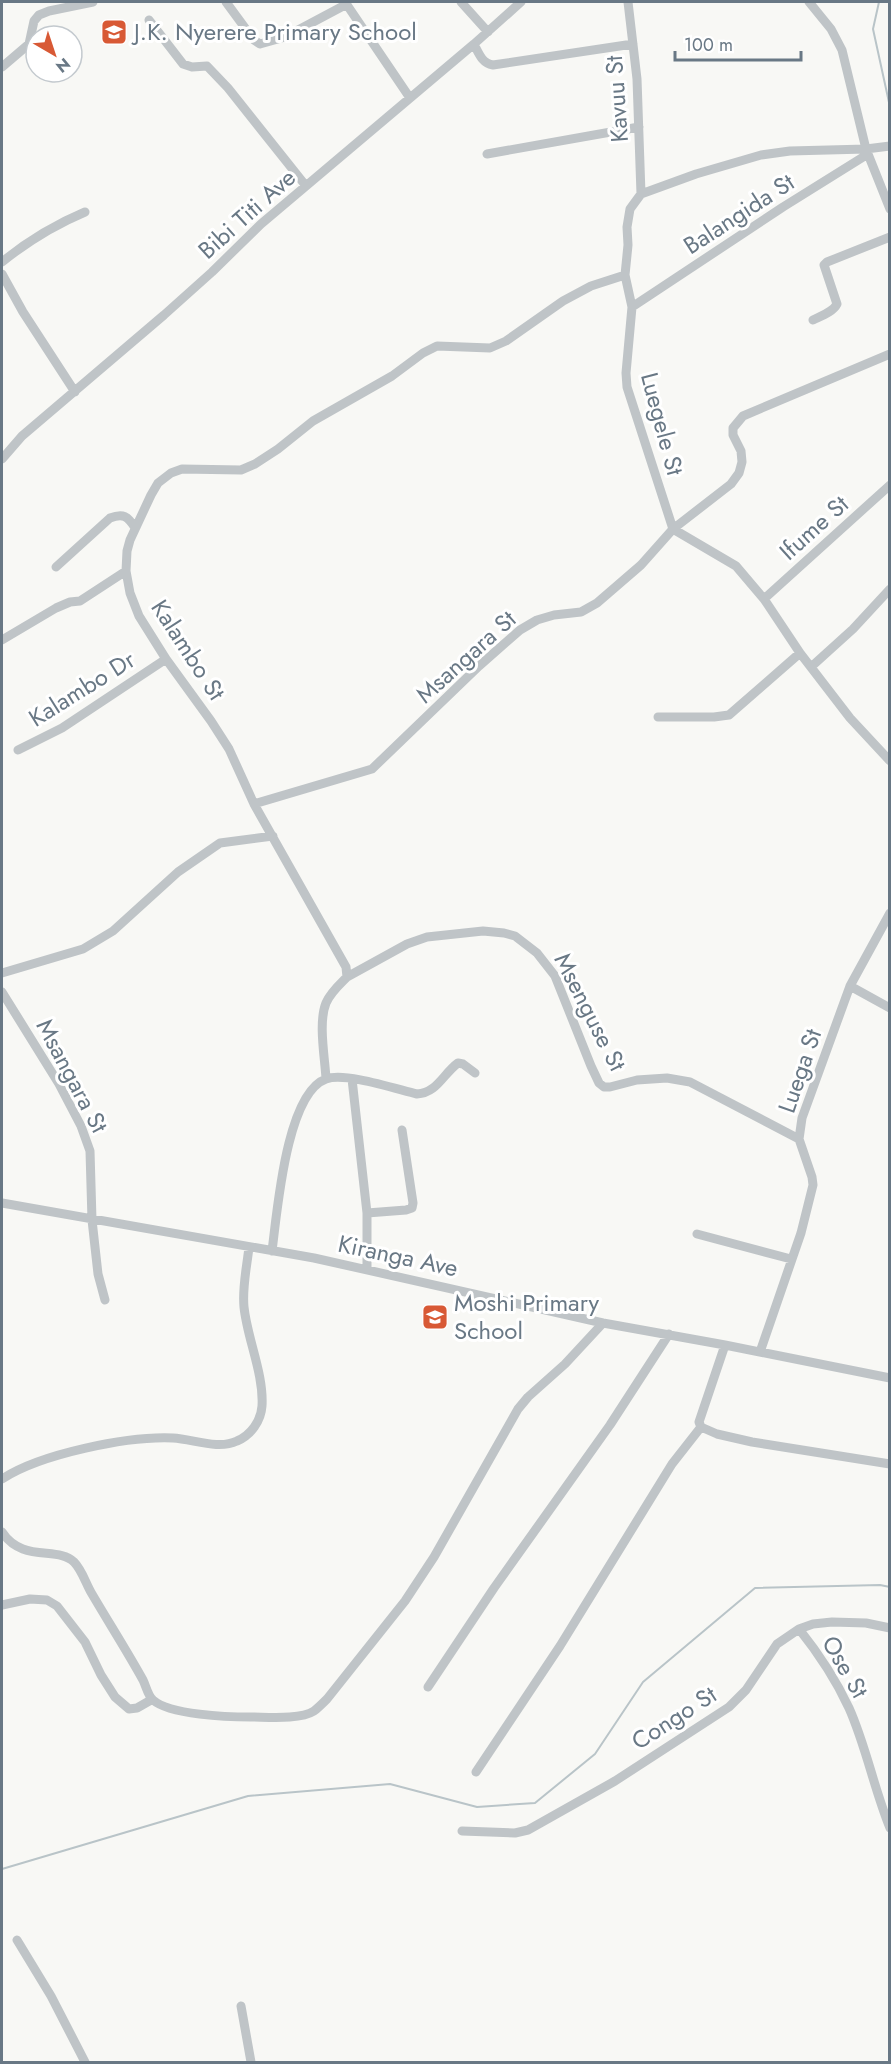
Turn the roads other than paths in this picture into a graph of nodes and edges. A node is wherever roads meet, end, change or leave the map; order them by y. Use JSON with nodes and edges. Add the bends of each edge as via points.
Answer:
{"nodes":[{"id":1,"x":93,"y":2,"type":"edge"},
{"id":2,"x":226,"y":2,"type":"edge"},
{"id":3,"x":461,"y":2,"type":"edge"},
{"id":4,"x":521,"y":2,"type":"edge"},
{"id":5,"x":627,"y":2,"type":"edge"},
{"id":6,"x":810,"y":2,"type":"edge"},
{"id":7,"x":346,"y":3,"type":"edge"},
{"id":8,"x":149,"y":20,"type":"dead end"},
{"id":9,"x":488,"y":32,"type":"junction"},
{"id":10,"x":474,"y":44,"type":"junction"},
{"id":11,"x":633,"y":44,"type":"junction"},
{"id":12,"x":2,"y":67,"type":"edge"},
{"id":13,"x":410,"y":98,"type":"junction"},
{"id":14,"x":639,"y":127,"type":"junction"},
{"id":15,"x":890,"y":146,"type":"edge"},
{"id":16,"x":867,"y":151,"type":"junction"},
{"id":17,"x":487,"y":154,"type":"dead end"},
{"id":18,"x":306,"y":186,"type":"junction"},
{"id":19,"x":641,"y":194,"type":"junction"},
{"id":20,"x":890,"y":209,"type":"edge"},
{"id":21,"x":85,"y":212,"type":"dead end"},
{"id":22,"x":890,"y":237,"type":"edge"},
{"id":23,"x":2,"y":262,"type":"edge"},
{"id":24,"x":2,"y":274,"type":"edge"},
{"id":25,"x":625,"y":275,"type":"junction"},
{"id":26,"x":632,"y":307,"type":"junction"},
{"id":27,"x":813,"y":320,"type":"dead end"},
{"id":28,"x":890,"y":354,"type":"edge"},
{"id":29,"x":75,"y":392,"type":"junction"},
{"id":30,"x":2,"y":459,"type":"edge"},
{"id":31,"x":890,"y":485,"type":"edge"},
{"id":32,"x":135,"y":528,"type":"junction"},
{"id":33,"x":673,"y":529,"type":"junction"},
{"id":34,"x":56,"y":567,"type":"dead end"},
{"id":35,"x":126,"y":571,"type":"junction"},
{"id":36,"x":890,"y":589,"type":"edge"},
{"id":37,"x":764,"y":599,"type":"junction"},
{"id":38,"x":2,"y":640,"type":"edge"},
{"id":39,"x":800,"y":653,"type":"junction"},
{"id":40,"x":166,"y":659,"type":"junction"},
{"id":41,"x":811,"y":667,"type":"junction"},
{"id":42,"x":658,"y":717,"type":"dead end"},
{"id":43,"x":18,"y":750,"type":"dead end"},
{"id":44,"x":890,"y":761,"type":"edge"},
{"id":45,"x":254,"y":804,"type":"junction"},
{"id":46,"x":273,"y":836,"type":"junction"},
{"id":47,"x":890,"y":913,"type":"edge"},
{"id":48,"x":2,"y":973,"type":"edge"},
{"id":49,"x":347,"y":977,"type":"junction"},
{"id":50,"x":850,"y":986,"type":"junction"},
{"id":51,"x":2,"y":992,"type":"edge"},
{"id":52,"x":890,"y":1008,"type":"edge"},
{"id":53,"x":475,"y":1072,"type":"dead end"},
{"id":54,"x":326,"y":1079,"type":"junction"},
{"id":55,"x":352,"y":1079,"type":"junction"},
{"id":56,"x":402,"y":1130,"type":"dead end"},
{"id":57,"x":799,"y":1139,"type":"junction"},
{"id":58,"x":2,"y":1203,"type":"edge"},
{"id":59,"x":367,"y":1213,"type":"junction"},
{"id":60,"x":92,"y":1220,"type":"junction"},
{"id":61,"x":697,"y":1234,"type":"dead end"},
{"id":62,"x":249,"y":1247,"type":"junction"},
{"id":63,"x":272,"y":1251,"type":"junction"},
{"id":64,"x":791,"y":1259,"type":"junction"},
{"id":65,"x":367,"y":1269,"type":"junction"},
{"id":66,"x":105,"y":1300,"type":"dead end"},
{"id":67,"x":603,"y":1323,"type":"junction"},
{"id":68,"x":669,"y":1334,"type":"junction"},
{"id":69,"x":724,"y":1345,"type":"junction"},
{"id":70,"x":760,"y":1352,"type":"junction"},
{"id":71,"x":890,"y":1378,"type":"edge"},
{"id":72,"x":701,"y":1427,"type":"junction"},
{"id":73,"x":890,"y":1464,"type":"edge"},
{"id":74,"x":2,"y":1479,"type":"edge"},
{"id":75,"x":2,"y":1532,"type":"edge"},
{"id":76,"x":2,"y":1605,"type":"edge"},
{"id":77,"x":890,"y":1628,"type":"edge"},
{"id":78,"x":799,"y":1629,"type":"junction"},
{"id":79,"x":428,"y":1687,"type":"dead end"},
{"id":80,"x":151,"y":1700,"type":"junction"},
{"id":81,"x":476,"y":1772,"type":"dead end"},
{"id":82,"x":890,"y":1828,"type":"edge"},
{"id":83,"x":462,"y":1831,"type":"dead end"},
{"id":84,"x":17,"y":1940,"type":"dead end"},
{"id":85,"x":241,"y":2006,"type":"dead end"},
{"id":86,"x":85,"y":2062,"type":"edge"},
{"id":87,"x":251,"y":2062,"type":"edge"}],
"edges":[{"from":1,"to":12,"type":"street","via":[[39,15],[29,44]]},
{"from":2,"to":7,"type":"street","via":[[260,44],[285,37]]},
{"from":3,"to":9,"type":"street"},
{"from":4,"to":9,"type":"street","name":"Bibi Titi Ave"},
{"from":5,"to":11,"type":"street","name":"Kavuu St"},
{"from":6,"to":16,"type":"street","via":[[842,50]]},
{"from":7,"to":13,"type":"street"},
{"from":8,"to":18,"type":"street","via":[[183,64],[207,66],[228,88]]},
{"from":9,"to":10,"type":"street","name":"Bibi Titi Ave"},
{"from":10,"to":11,"type":"street","via":[[482,60],[493,65]]},
{"from":10,"to":13,"type":"street","name":"Bibi Titi Ave"},
{"from":11,"to":14,"type":"street","name":"Kavuu St"},
{"from":13,"to":18,"type":"street","name":"Bibi Titi Ave"},
{"from":14,"to":17,"type":"street"},
{"from":14,"to":19,"type":"street","name":"Kavuu St"},
{"from":15,"to":16,"type":"street"},
{"from":16,"to":19,"type":"street","via":[[761,155]]},
{"from":16,"to":20,"type":"street"},
{"from":16,"to":26,"type":"street","name":"Balangida St"},
{"from":18,"to":29,"type":"street","name":"Bibi Titi Ave"},
{"from":19,"to":25,"type":"street","name":"Luegele St","via":[[630,209]]},
{"from":21,"to":23,"type":"street","via":[[56,224]]},
{"from":22,"to":27,"type":"street","via":[[827,262],[824,268],[837,304]]},
{"from":24,"to":29,"type":"street"},
{"from":25,"to":26,"type":"street","name":"Luegele St"},
{"from":25,"to":32,"type":"street","name":"Kalambo St","via":[[591,286],[563,301],[490,348],[429,349],[392,376],[313,421],[255,464],[241,470],[182,469],[171,473],[158,483]]},
{"from":26,"to":33,"type":"street","name":"Luegele St","via":[[627,387]]},
{"from":28,"to":33,"type":"street","name":"Msangara St","via":[[743,416],[733,428],[741,451],[739,472],[731,484]]},
{"from":29,"to":30,"type":"street","name":"Bibi Titi Ave","via":[[22,436]]},
{"from":31,"to":37,"type":"street","name":"Ifume St"},
{"from":32,"to":34,"type":"street","via":[[126,516],[110,518]]},
{"from":32,"to":35,"type":"street","name":"Kalambo St","via":[[127,551]]},
{"from":33,"to":37,"type":"street","via":[[736,566]]},
{"from":33,"to":45,"type":"street","name":"Msangara St","via":[[641,565],[597,603],[581,612],[537,620],[520,630],[372,769]]},
{"from":35,"to":38,"type":"street","via":[[80,601],[56,608]]},
{"from":35,"to":40,"type":"street","name":"Kalambo St","via":[[139,616]]},
{"from":36,"to":41,"type":"street"},
{"from":37,"to":39,"type":"street"},
{"from":39,"to":41,"type":"street"},
{"from":39,"to":42,"type":"street","via":[[729,715]]},
{"from":40,"to":43,"type":"street","name":"Kalambo Dr","via":[[62,728]]},
{"from":40,"to":45,"type":"street","name":"Kalambo St","via":[[229,749]]},
{"from":41,"to":44,"type":"street"},
{"from":45,"to":46,"type":"street","name":"Kalambo St"},
{"from":46,"to":48,"type":"street","via":[[219,843],[178,872],[113,932],[77,951]]},
{"from":46,"to":49,"type":"street","name":"Kalambo St","via":[[342,957]]},
{"from":47,"to":50,"type":"street","name":"Luega St"},
{"from":49,"to":54,"type":"street","via":[[326,1002]]},
{"from":49,"to":57,"type":"street","name":"Msenguse St","via":[[427,937],[483,931],[515,936],[537,953],[555,976],[591,1066],[604,1087],[667,1078],[690,1082]]},
{"from":50,"to":52,"type":"street"},
{"from":50,"to":57,"type":"street","name":"Luega St","via":[[802,1118]]},
{"from":51,"to":60,"type":"street","name":"Msangara St","via":[[81,1126],[90,1151]]},
{"from":53,"to":55,"type":"street","via":[[458,1063],[424,1094]]},
{"from":54,"to":55,"type":"street"},
{"from":54,"to":63,"type":"street","via":[[308,1093],[297,1115],[286,1155]]},
{"from":55,"to":59,"type":"street"},
{"from":56,"to":59,"type":"street","via":[[412,1208]]},
{"from":57,"to":64,"type":"street","name":"Luega St","via":[[813,1185]]},
{"from":58,"to":60,"type":"street","name":"Kiranga Ave"},
{"from":59,"to":65,"type":"street"},
{"from":60,"to":62,"type":"street","name":"Kiranga Ave"},
{"from":60,"to":66,"type":"street","name":"Msangara St"},
{"from":61,"to":64,"type":"street"},
{"from":62,"to":63,"type":"street","name":"Kiranga Ave"},
{"from":62,"to":74,"type":"street","via":[[244,1306],[262,1406],[247,1435],[235,1442],[215,1444],[173,1438],[116,1442],[37,1461]]},
{"from":63,"to":65,"type":"street","name":"Kiranga Ave"},
{"from":64,"to":70,"type":"street","name":"Luega St"},
{"from":65,"to":67,"type":"street","name":"Kiranga Ave"},
{"from":67,"to":68,"type":"street","name":"Kiranga Ave"},
{"from":67,"to":80,"type":"street","via":[[518,1409],[405,1601],[313,1712],[238,1717],[178,1710]]},
{"from":68,"to":69,"type":"street","name":"Kiranga Ave"},
{"from":68,"to":79,"type":"street"},
{"from":69,"to":70,"type":"street","name":"Kiranga Ave"},
{"from":69,"to":72,"type":"street","via":[[699,1422]]},
{"from":70,"to":71,"type":"street","name":"Kiranga Ave"},
{"from":72,"to":73,"type":"street","via":[[752,1442]]},
{"from":72,"to":81,"type":"street","via":[[672,1464],[560,1646]]},
{"from":75,"to":80,"type":"street","via":[[15,1546],[75,1563]]},
{"from":76,"to":80,"type":"street","via":[[30,1599],[47,1600],[57,1606],[85,1642],[115,1697],[129,1709]]},
{"from":77,"to":78,"type":"street","name":"Congo St","via":[[832,1622]]},
{"from":78,"to":82,"type":"street","name":"Ose St","via":[[817,1651],[849,1710]]},
{"from":78,"to":83,"type":"street","name":"Congo St","via":[[777,1644],[746,1690],[729,1707],[615,1781],[528,1830]]},
{"from":84,"to":86,"type":"street"},
{"from":85,"to":87,"type":"street"}]}
